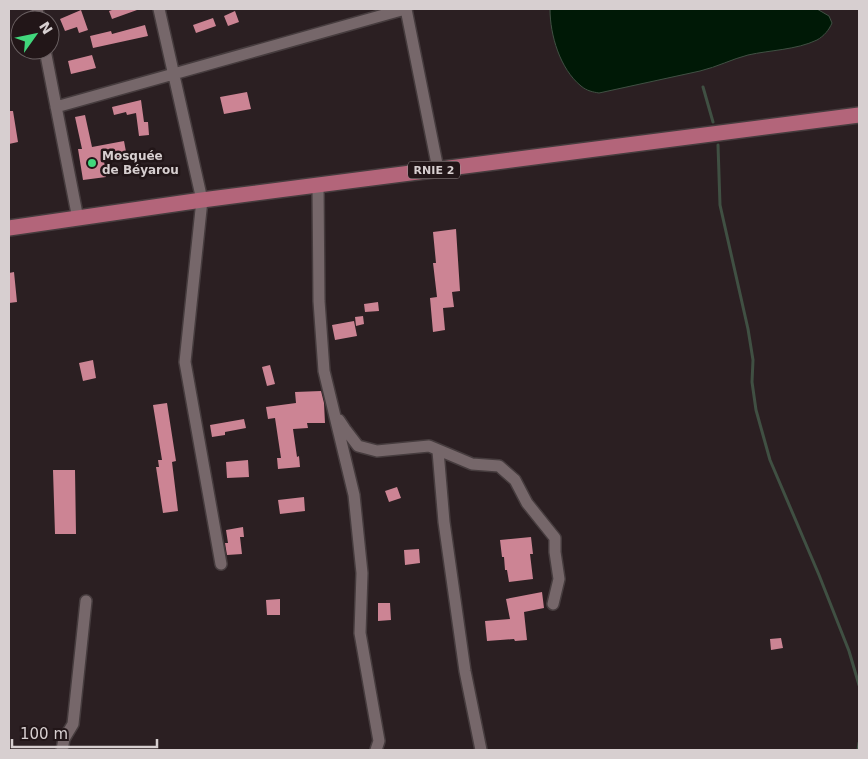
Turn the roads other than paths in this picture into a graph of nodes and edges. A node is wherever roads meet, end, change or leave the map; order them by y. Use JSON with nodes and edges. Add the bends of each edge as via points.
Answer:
{"nodes":[{"id":1,"x":159,"y":9,"type":"edge"},
{"id":2,"x":405,"y":9,"type":"edge"},
{"id":3,"x":47,"y":60,"type":"edge"},
{"id":4,"x":174,"y":74,"type":"junction"},
{"id":5,"x":56,"y":107,"type":"junction"},
{"id":6,"x":859,"y":115,"type":"edge"},
{"id":7,"x":438,"y":169,"type":"junction"},
{"id":8,"x":318,"y":184,"type":"junction"},
{"id":9,"x":202,"y":200,"type":"junction"},
{"id":10,"x":78,"y":219,"type":"junction"},
{"id":11,"x":9,"y":228,"type":"edge"},
{"id":12,"x":334,"y":409,"type":"junction"},
{"id":13,"x":438,"y":450,"type":"junction"},
{"id":14,"x":221,"y":564,"type":"dead end"},
{"id":15,"x":86,"y":602,"type":"dead end"},
{"id":16,"x":553,"y":604,"type":"dead end"},
{"id":17,"x":62,"y":750,"type":"edge"},
{"id":18,"x":376,"y":750,"type":"edge"},
{"id":19,"x":481,"y":750,"type":"edge"}],
"edges":[{"from":1,"to":4,"type":"street"},
{"from":2,"to":4,"type":"street"},
{"from":2,"to":7,"type":"street"},
{"from":3,"to":5,"type":"street"},
{"from":4,"to":5,"type":"street"},
{"from":4,"to":9,"type":"street"},
{"from":5,"to":10,"type":"street"},
{"from":6,"to":7,"type":"main road","number":"RNIE 2"},
{"from":7,"to":8,"type":"main road","number":"RNIE 2"},
{"from":8,"to":9,"type":"main road","number":"RNIE 2"},
{"from":8,"to":12,"type":"street","via":[[319,301],[324,372]]},
{"from":9,"to":10,"type":"main road","number":"RNIE 2"},
{"from":9,"to":14,"type":"street","via":[[184,362]]},
{"from":10,"to":11,"type":"main road","number":"RNIE 2"},
{"from":12,"to":13,"type":"street","via":[[358,446],[377,451],[429,446]]},
{"from":12,"to":18,"type":"street","via":[[354,495],[362,573],[360,633],[379,741]]},
{"from":13,"to":16,"type":"street","via":[[472,464],[499,466],[515,480],[527,503],[555,538],[559,579]]},
{"from":13,"to":19,"type":"street","via":[[463,662]]},
{"from":15,"to":17,"type":"street","via":[[73,724]]}]}
